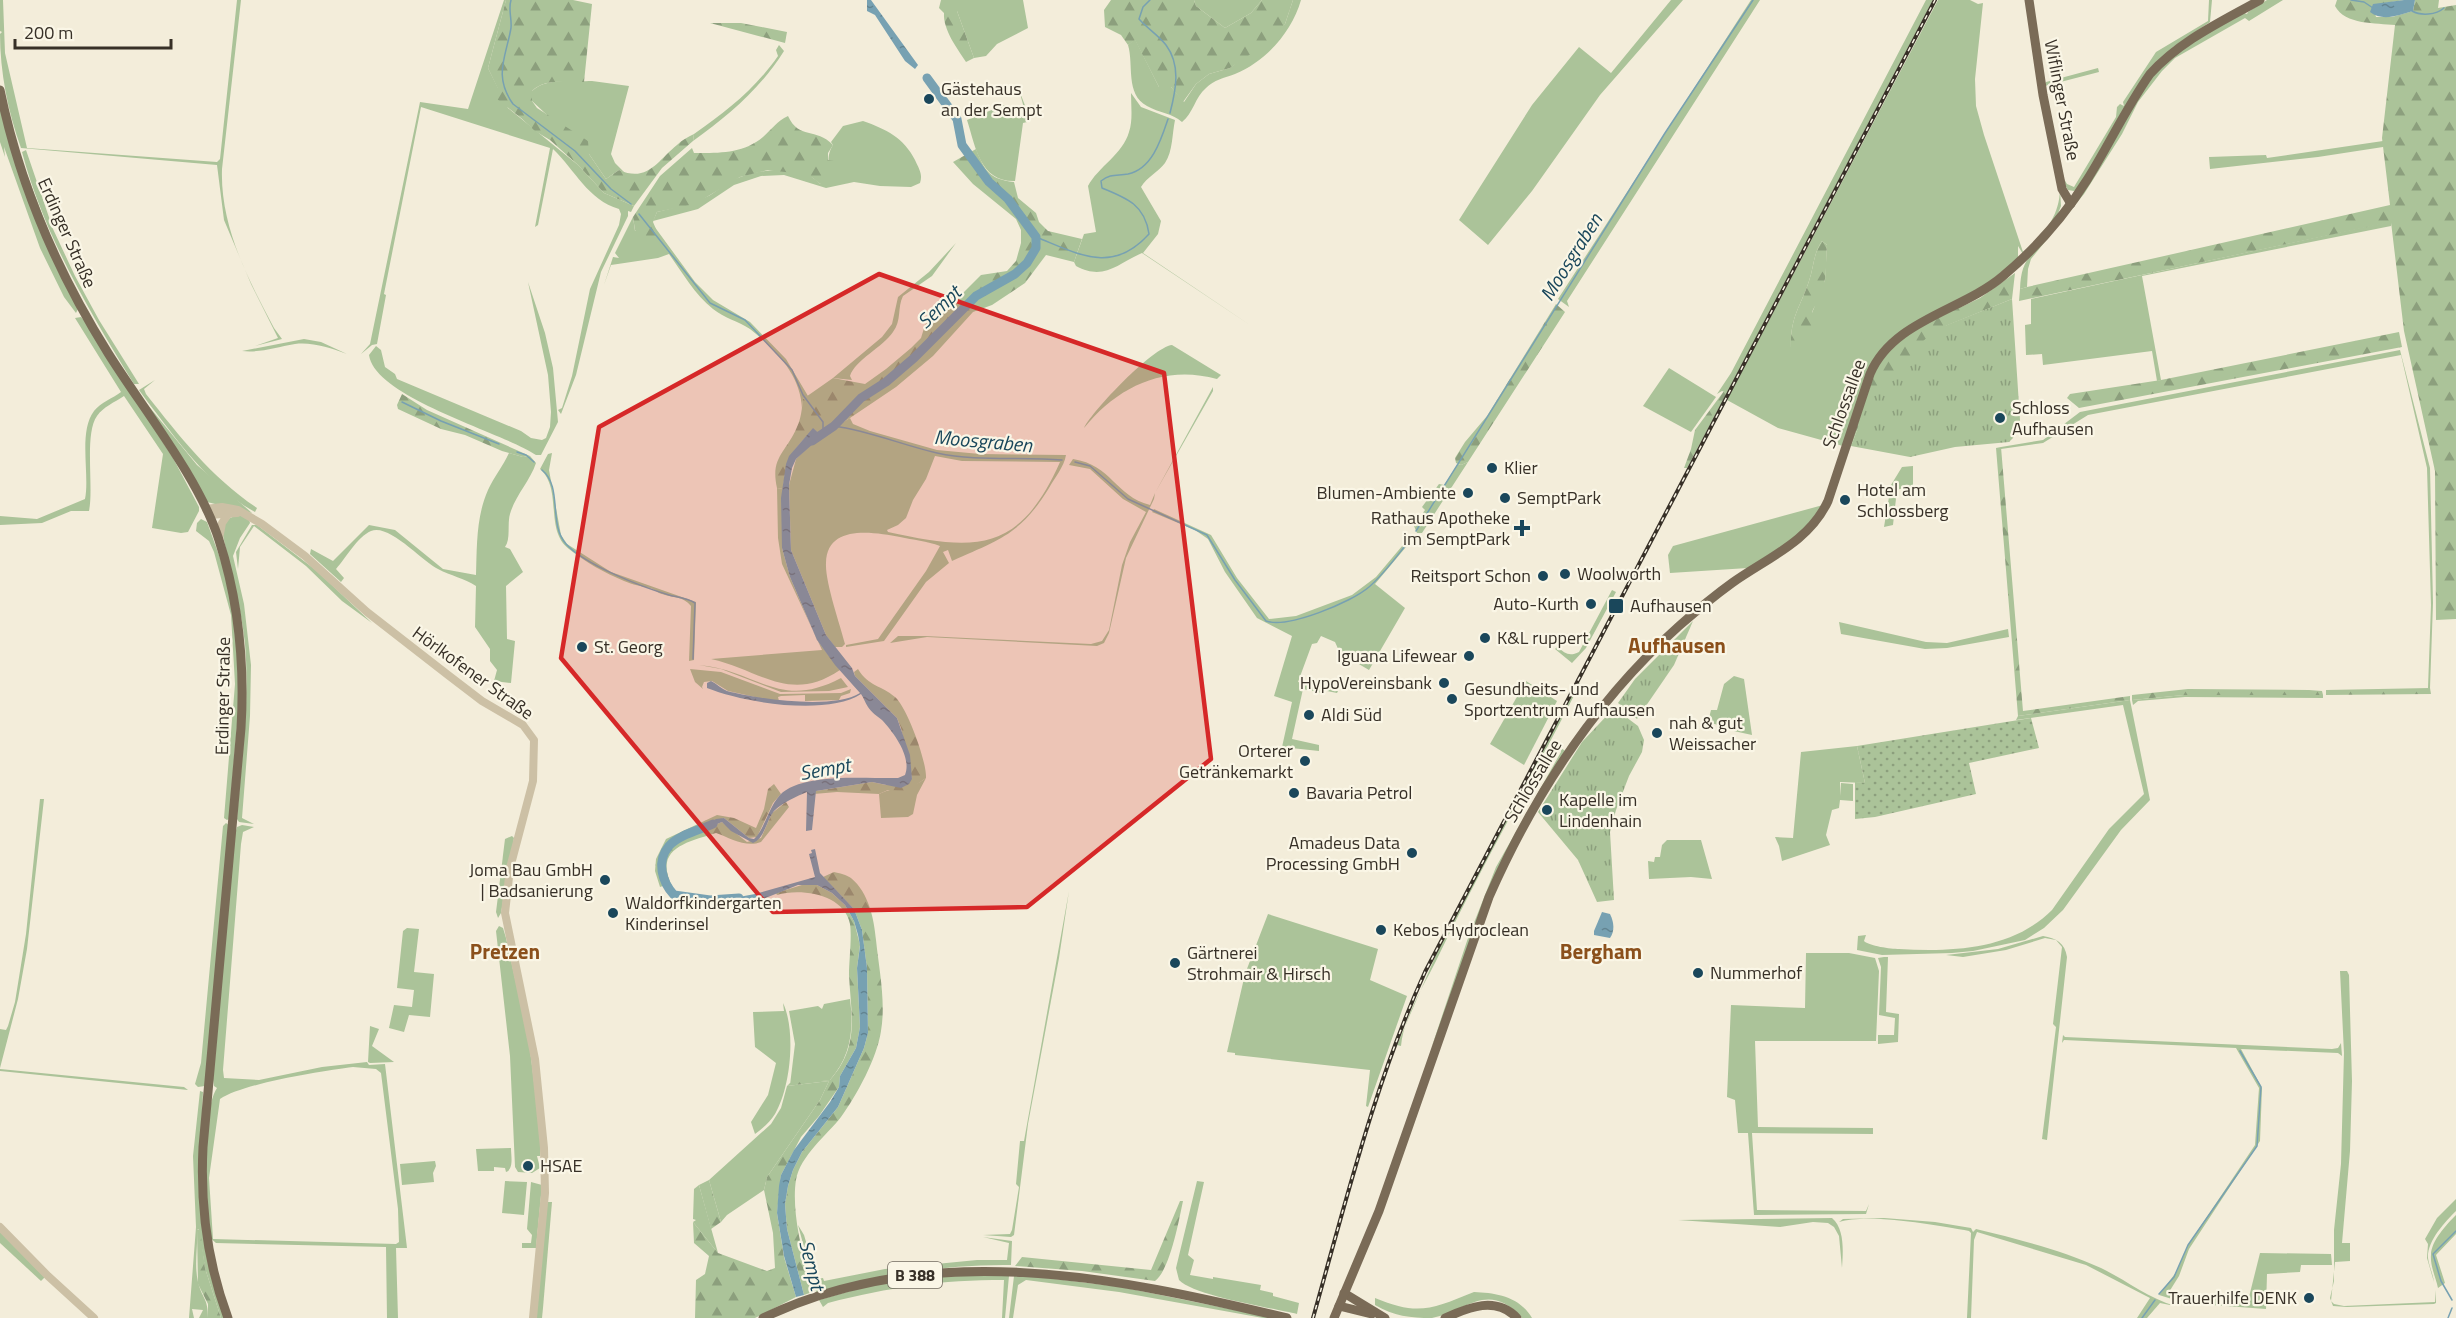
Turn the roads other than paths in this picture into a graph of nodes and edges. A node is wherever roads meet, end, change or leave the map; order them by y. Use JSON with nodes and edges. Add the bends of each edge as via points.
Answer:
{"nodes":[{"id":1,"x":2029,"y":0,"type":"edge"},
{"id":2,"x":2260,"y":0,"type":"edge"},
{"id":3,"x":0,"y":90,"type":"edge"},
{"id":4,"x":2070,"y":204,"type":"junction"},
{"id":5,"x":207,"y":512,"type":"junction"},
{"id":6,"x":229,"y":513,"type":"junction"},
{"id":7,"x":245,"y":513,"type":"junction"},
{"id":8,"x":219,"y":539,"type":"junction"},
{"id":9,"x":0,"y":1227,"type":"edge"},
{"id":10,"x":1344,"y":1293,"type":"junction"},
{"id":11,"x":1339,"y":1306,"type":"junction"},
{"id":12,"x":1383,"y":1317,"type":"edge"},
{"id":13,"x":94,"y":1318,"type":"edge"},
{"id":14,"x":228,"y":1318,"type":"edge"},
{"id":15,"x":533,"y":1318,"type":"edge"},
{"id":16,"x":763,"y":1318,"type":"edge"},
{"id":17,"x":1287,"y":1318,"type":"edge"},
{"id":18,"x":1334,"y":1318,"type":"edge"},
{"id":19,"x":1445,"y":1318,"type":"edge"},
{"id":20,"x":1517,"y":1318,"type":"edge"}],
"edges":[{"from":1,"to":4,"type":"main road","name":"Wiflinger Straße","via":[[2043,95],[2062,189]]},
{"from":2,"to":4,"type":"main road","name":"Schlossallee","via":[[2164,58],[2127,108]]},
{"from":3,"to":5,"type":"main road","name":"Erdinger Straße","via":[[25,179],[59,265],[102,343]]},
{"from":4,"to":10,"type":"main road","name":"Schlossallee","via":[[1995,283],[1912,328],[1881,355],[1870,374],[1819,518],[1796,541],[1733,582],[1672,631],[1613,694],[1561,764],[1505,861],[1489,897],[1379,1211]]},
{"from":5,"to":6,"type":"street"},
{"from":5,"to":7,"type":"street","name":"Hörlkofener Straße","via":[[222,507]]},
{"from":5,"to":8,"type":"main road","name":"Erdinger Straße"},
{"from":6,"to":7,"type":"street"},
{"from":6,"to":8,"type":"street"},
{"from":7,"to":15,"type":"street","name":"Hörlkofener Straße","via":[[305,556],[367,612],[468,691],[523,726],[534,740],[531,793],[513,855],[505,913],[533,1052],[544,1148],[545,1189]]},
{"from":8,"to":14,"type":"main road","name":"Erdinger Straße","via":[[238,611],[243,690],[202,1185],[209,1253]]},
{"from":9,"to":13,"type":"street"},
{"from":10,"to":11,"type":"main road","name":"Schlossallee"},
{"from":10,"to":12,"type":"main road"},
{"from":11,"to":12,"type":"main road"},
{"from":11,"to":18,"type":"main road","name":"Schlossallee"},
{"from":16,"to":17,"type":"main road","number":"B 388","via":[[831,1292],[909,1276],[1002,1271],[1149,1287]]},
{"from":19,"to":20,"type":"main road","via":[[1491,1304]]}]}
